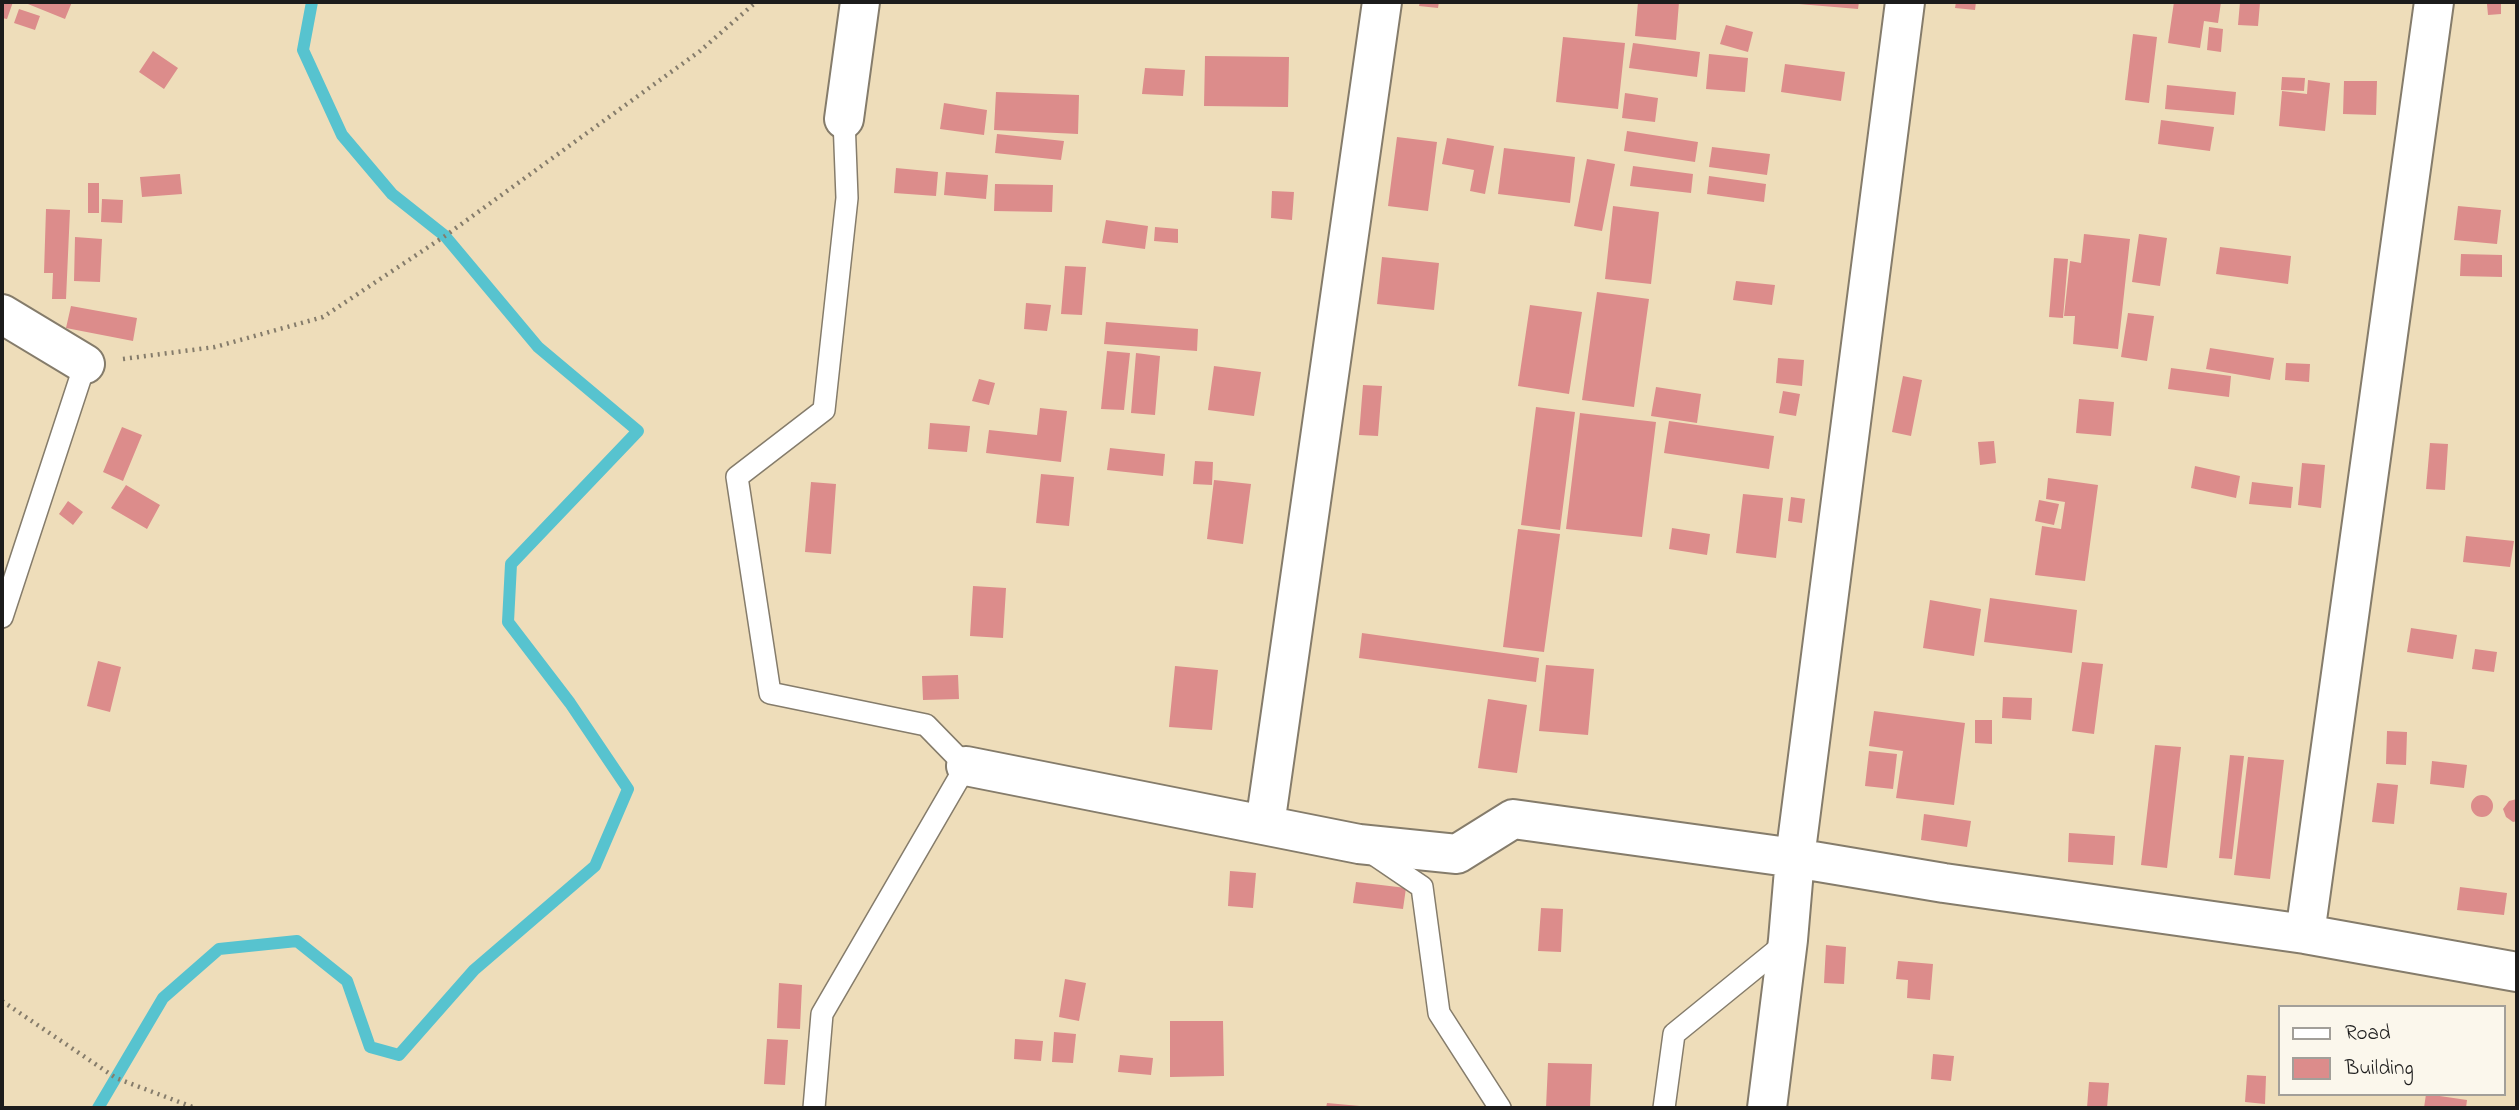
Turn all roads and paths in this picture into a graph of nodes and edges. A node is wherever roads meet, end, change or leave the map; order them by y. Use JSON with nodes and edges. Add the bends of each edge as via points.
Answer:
{"nodes":[{"id":1,"x":755,"y":2,"type":"edge"},
{"id":2,"x":860,"y":2,"type":"edge"},
{"id":3,"x":1382,"y":2,"type":"edge"},
{"id":4,"x":1905,"y":2,"type":"edge"},
{"id":5,"x":2434,"y":2,"type":"edge"},
{"id":6,"x":844,"y":119,"type":"joint"},
{"id":7,"x":2,"y":314,"type":"edge"},
{"id":8,"x":85,"y":365,"type":"junction"},
{"id":9,"x":9,"y":578,"type":"edge"},
{"id":10,"x":2,"y":617,"type":"edge"},
{"id":11,"x":966,"y":766,"type":"junction"},
{"id":12,"x":1265,"y":825,"type":"junction"},
{"id":13,"x":1359,"y":844,"type":"junction"},
{"id":14,"x":1795,"y":858,"type":"junction"},
{"id":15,"x":2305,"y":934,"type":"junction"},
{"id":16,"x":1788,"y":940,"type":"junction"},
{"id":17,"x":2517,"y":972,"type":"edge"},
{"id":18,"x":2,"y":1001,"type":"edge"},
{"id":19,"x":195,"y":1108,"type":"edge"},
{"id":20,"x":814,"y":1108,"type":"edge"},
{"id":21,"x":1500,"y":1108,"type":"edge"},
{"id":22,"x":1664,"y":1108,"type":"edge"},
{"id":23,"x":1766,"y":1108,"type":"edge"}],
"edges":[{"from":1,"to":8,"type":"path","via":[[700,51],[444,236],[323,317],[215,347]]},
{"from":2,"to":6,"type":"street"},
{"from":3,"to":12,"type":"street"},
{"from":4,"to":14,"type":"street"},
{"from":5,"to":15,"type":"street"},
{"from":6,"to":11,"type":"lane","via":[[847,198],[824,411],[737,477],[770,693],[926,725]]},
{"from":7,"to":8,"type":"street"},
{"from":8,"to":9,"type":"lane"},
{"from":9,"to":10,"type":"lane"},
{"from":11,"to":12,"type":"street"},
{"from":11,"to":20,"type":"lane","via":[[821,1014]]},
{"from":12,"to":13,"type":"street"},
{"from":13,"to":14,"type":"street","via":[[1457,854],[1513,819]]},
{"from":13,"to":21,"type":"lane","via":[[1422,887],[1439,1013]]},
{"from":14,"to":15,"type":"street"},
{"from":14,"to":16,"type":"street"},
{"from":15,"to":17,"type":"street"},
{"from":16,"to":22,"type":"lane","via":[[1674,1034]]},
{"from":16,"to":23,"type":"street"},
{"from":18,"to":19,"type":"path","via":[[116,1078]]}]}
